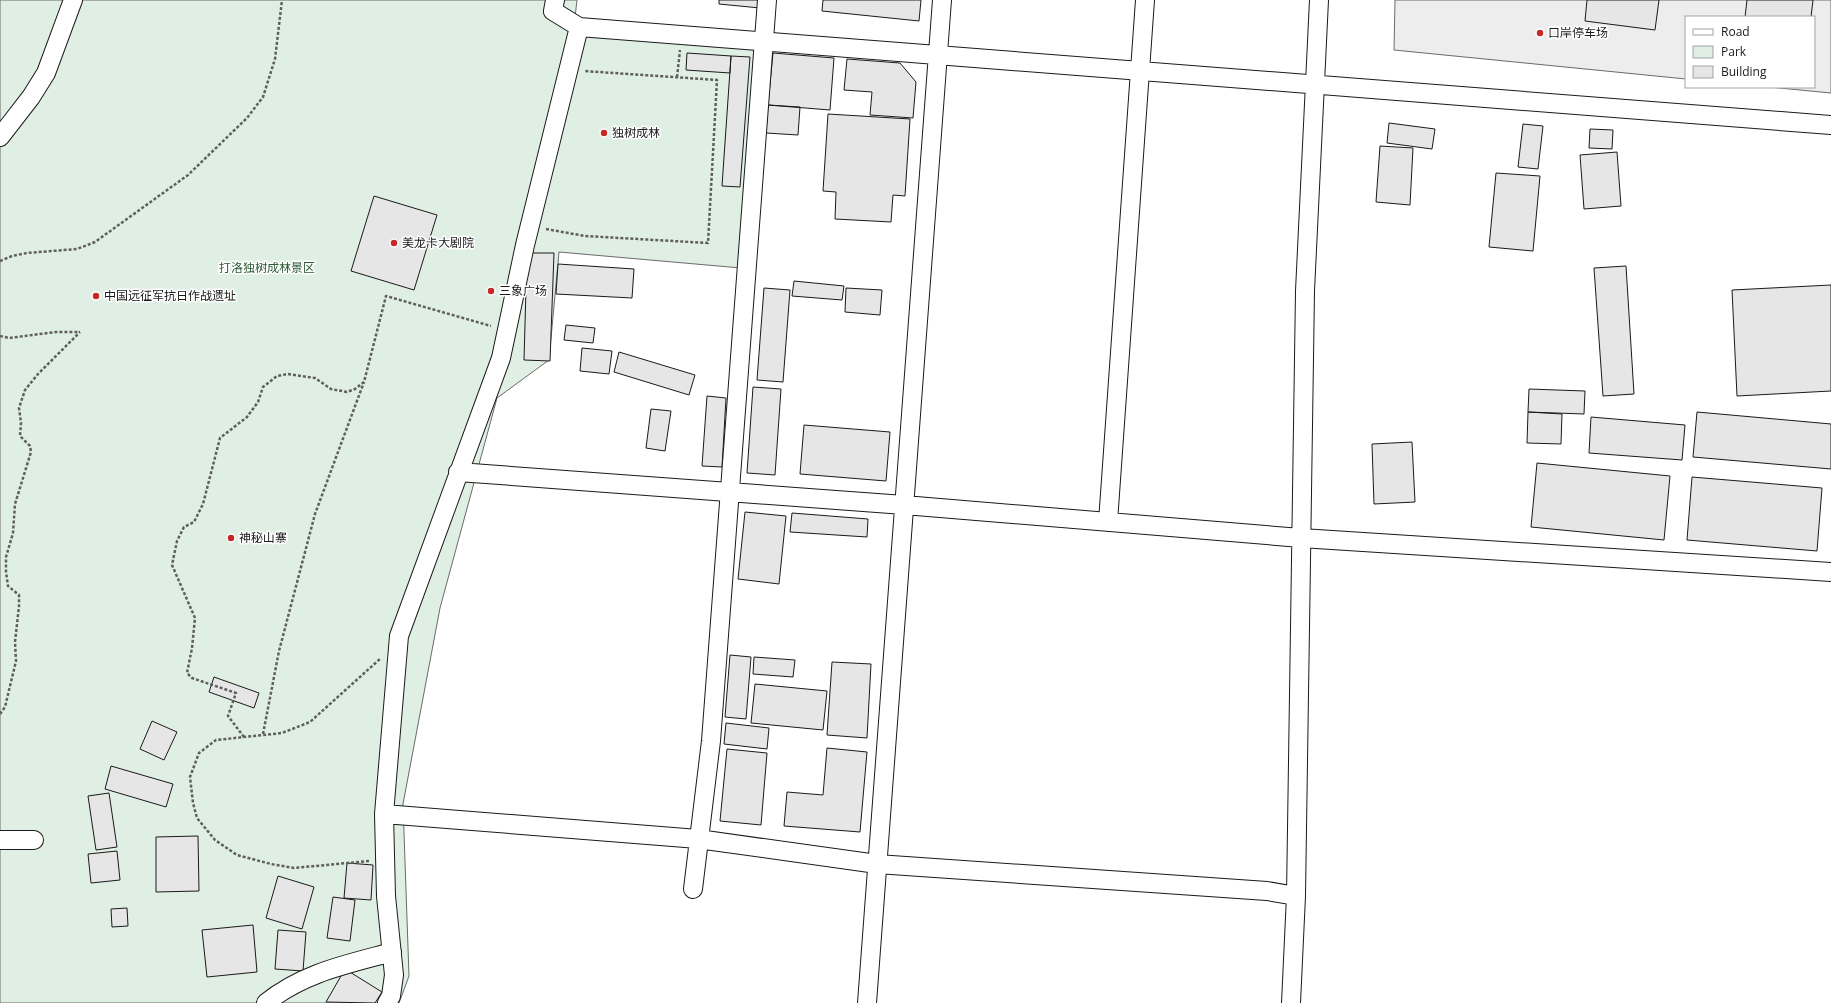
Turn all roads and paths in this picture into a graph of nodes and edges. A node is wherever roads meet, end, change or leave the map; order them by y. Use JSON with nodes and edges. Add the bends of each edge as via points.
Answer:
{"nodes":[{"id":1,"x":73,"y":0,"type":"edge"},
{"id":2,"x":282,"y":0,"type":"edge"},
{"id":3,"x":555,"y":0,"type":"edge"},
{"id":4,"x":767,"y":0,"type":"edge"},
{"id":5,"x":942,"y":0,"type":"edge"},
{"id":6,"x":1145,"y":0,"type":"edge"},
{"id":7,"x":1318,"y":0,"type":"edge"},
{"id":8,"x":579,"y":27,"type":"junction"},
{"id":9,"x":682,"y":35,"type":"junction"},
{"id":10,"x":763,"y":41,"type":"junction"},
{"id":11,"x":938,"y":54,"type":"junction"},
{"id":12,"x":569,"y":70,"type":"junction"},
{"id":13,"x":1139,"y":70,"type":"junction"},
{"id":14,"x":677,"y":78,"type":"junction"},
{"id":15,"x":1314,"y":84,"type":"junction"},
{"id":16,"x":1831,"y":125,"type":"edge"},
{"id":17,"x":0,"y":137,"type":"edge"},
{"id":18,"x":530,"y":226,"type":"junction"},
{"id":19,"x":0,"y":261,"type":"edge"},
{"id":20,"x":507,"y":331,"type":"junction"},
{"id":21,"x":0,"y":336,"type":"edge"},
{"id":22,"x":364,"y":382,"type":"junction"},
{"id":23,"x":458,"y":472,"type":"junction"},
{"id":24,"x":730,"y":491,"type":"junction"},
{"id":25,"x":904,"y":505,"type":"junction"},
{"id":26,"x":1108,"y":522,"type":"junction"},
{"id":27,"x":1301,"y":538,"type":"junction"},
{"id":28,"x":1831,"y":572,"type":"edge"},
{"id":29,"x":398,"y":649,"type":"junction"},
{"id":30,"x":0,"y":714,"type":"edge"},
{"id":31,"x":263,"y":734,"type":"junction"},
{"id":32,"x":244,"y":737,"type":"junction"},
{"id":33,"x":384,"y":814,"type":"junction"},
{"id":34,"x":698,"y":839,"type":"junction"},
{"id":35,"x":0,"y":840,"type":"edge"},
{"id":36,"x":34,"y":840,"type":"dead end"},
{"id":37,"x":385,"y":860,"type":"junction"},
{"id":38,"x":877,"y":864,"type":"junction"},
{"id":39,"x":693,"y":888,"type":"dead end"},
{"id":40,"x":1296,"y":896,"type":"junction"},
{"id":41,"x":392,"y":952,"type":"junction"},
{"id":42,"x":266,"y":1003,"type":"edge"},
{"id":43,"x":387,"y":1003,"type":"edge"},
{"id":44,"x":867,"y":1003,"type":"edge"},
{"id":45,"x":1291,"y":1003,"type":"edge"}],
"edges":[{"from":1,"to":17,"type":"street","via":[[46,73],[31,98]]},
{"from":2,"to":19,"type":"path","via":[[275,59],[263,97],[247,118],[188,175],[95,242],[77,249],[26,253]]},
{"from":3,"to":8,"type":"street","via":[[553,11]]},
{"from":4,"to":10,"type":"street"},
{"from":5,"to":11,"type":"street"},
{"from":6,"to":13,"type":"street"},
{"from":7,"to":15,"type":"street"},
{"from":8,"to":9,"type":"street"},
{"from":8,"to":12,"type":"street"},
{"from":9,"to":10,"type":"street"},
{"from":9,"to":14,"type":"path"},
{"from":10,"to":11,"type":"street"},
{"from":10,"to":24,"type":"street"},
{"from":11,"to":13,"type":"street"},
{"from":11,"to":25,"type":"street"},
{"from":12,"to":14,"type":"path"},
{"from":12,"to":18,"type":"street"},
{"from":13,"to":15,"type":"street"},
{"from":13,"to":26,"type":"street"},
{"from":14,"to":18,"type":"path","via":[[717,80],[708,243],[585,236]]},
{"from":15,"to":16,"type":"street"},
{"from":15,"to":27,"type":"street","via":[[1305,291]]},
{"from":18,"to":20,"type":"street"},
{"from":20,"to":22,"type":"path","via":[[386,296]]},
{"from":20,"to":23,"type":"street","via":[[501,358]]},
{"from":21,"to":30,"type":"path","via":[[9,338],[56,332],[80,332],[28,385],[19,408],[20,436],[30,446],[31,452],[15,504],[13,533],[6,557],[8,586],[19,595],[19,606],[15,642],[16,661],[5,707]]},
{"from":22,"to":31,"type":"path","via":[[315,514],[279,651]]},
{"from":22,"to":32,"type":"path","via":[[348,392],[331,389],[315,378],[288,374],[277,376],[264,387],[258,402],[247,417],[220,438],[203,504],[194,522],[184,527],[177,541],[172,565],[195,618],[187,673],[192,678],[236,693],[228,716]]},
{"from":23,"to":24,"type":"street"},
{"from":23,"to":29,"type":"street","via":[[399,636]]},
{"from":24,"to":25,"type":"street"},
{"from":24,"to":34,"type":"street","via":[[711,741]]},
{"from":25,"to":26,"type":"street"},
{"from":25,"to":38,"type":"street"},
{"from":26,"to":27,"type":"street"},
{"from":27,"to":28,"type":"street"},
{"from":27,"to":40,"type":"street"},
{"from":29,"to":31,"type":"path","via":[[376,661],[310,722],[282,733]]},
{"from":29,"to":33,"type":"street"},
{"from":31,"to":32,"type":"path"},
{"from":32,"to":37,"type":"path","via":[[216,740],[199,753],[190,777],[197,818],[215,840],[237,855],[294,868]]},
{"from":33,"to":34,"type":"street"},
{"from":33,"to":37,"type":"street"},
{"from":34,"to":38,"type":"street"},
{"from":34,"to":39,"type":"street"},
{"from":35,"to":36,"type":"street"},
{"from":37,"to":41,"type":"street"},
{"from":38,"to":40,"type":"street","via":[[1267,891]]},
{"from":38,"to":44,"type":"street"},
{"from":40,"to":45,"type":"street"},
{"from":41,"to":42,"type":"street","via":[[306,977]]},
{"from":41,"to":43,"type":"street","via":[[394,975],[391,996]]}]}
